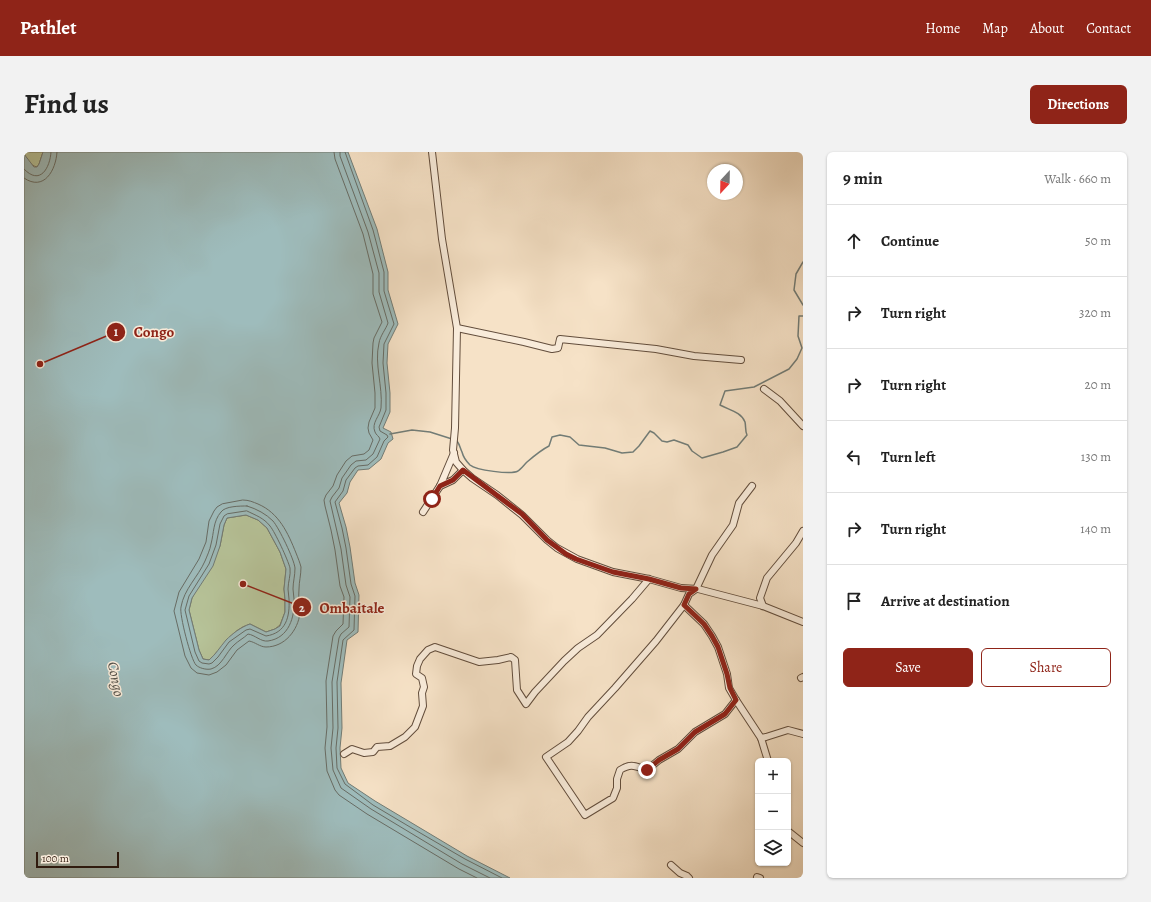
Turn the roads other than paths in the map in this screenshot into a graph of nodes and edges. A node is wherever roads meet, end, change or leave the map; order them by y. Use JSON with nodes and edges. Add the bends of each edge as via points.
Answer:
{"nodes":[{"id":1,"x":432,"y":152,"type":"edge"},
{"id":2,"x":457,"y":328,"type":"junction"},
{"id":3,"x":741,"y":360,"type":"dead end"},
{"id":4,"x":764,"y":389,"type":"dead end"},
{"id":5,"x":803,"y":426,"type":"edge"},
{"id":6,"x":454,"y":453,"type":"junction"},
{"id":7,"x":463,"y":470,"type":"junction"},
{"id":8,"x":440,"y":486,"type":"junction"},
{"id":9,"x":752,"y":486,"type":"dead end"},
{"id":10,"x":423,"y":512,"type":"dead end"},
{"id":11,"x":803,"y":531,"type":"edge"},
{"id":12,"x":649,"y":579,"type":"junction"},
{"id":13,"x":696,"y":589,"type":"junction"},
{"id":14,"x":684,"y":605,"type":"junction"},
{"id":15,"x":763,"y":606,"type":"junction"},
{"id":16,"x":803,"y":622,"type":"edge"},
{"id":17,"x":736,"y":700,"type":"junction"},
{"id":18,"x":803,"y":734,"type":"edge"},
{"id":19,"x":761,"y":738,"type":"junction"},
{"id":20,"x":344,"y":754,"type":"dead end"},
{"id":21,"x":767,"y":758,"type":"edge"},
{"id":22,"x":791,"y":833,"type":"edge"},
{"id":23,"x":803,"y":843,"type":"edge"},
{"id":24,"x":672,"y":865,"type":"dead end"},
{"id":25,"x":689,"y":878,"type":"edge"}],
"edges":[{"from":1,"to":2,"type":"street","via":[[442,239]]},
{"from":2,"to":3,"type":"street","via":[[510,338],[552,350],[558,348],[560,339]]},
{"from":2,"to":6,"type":"street"},
{"from":4,"to":5,"type":"street","via":[[780,401]]},
{"from":6,"to":7,"type":"street","via":[[456,462]]},
{"from":6,"to":8,"type":"street"},
{"from":7,"to":8,"type":"street","via":[[453,480]]},
{"from":7,"to":12,"type":"street","via":[[522,514],[547,540],[566,554],[613,572]]},
{"from":8,"to":10,"type":"street"},
{"from":9,"to":13,"type":"street","via":[[739,503],[733,525],[712,555]]},
{"from":11,"to":15,"type":"street","via":[[767,578],[760,598]]},
{"from":12,"to":13,"type":"street","via":[[681,588]]},
{"from":12,"to":20,"type":"street","via":[[597,635],[564,661],[526,704],[517,690],[516,660],[511,657],[479,662],[435,647],[428,650],[417,666],[416,674],[422,678],[424,687],[423,706],[415,727],[390,746],[377,747],[373,752],[364,753],[352,749]]},
{"from":13,"to":14,"type":"street","via":[[689,594]]},
{"from":13,"to":15,"type":"street"},
{"from":14,"to":17,"type":"street","via":[[704,624],[712,636]]},
{"from":14,"to":17,"type":"street","via":[[578,731],[568,742],[546,757],[585,815],[613,798],[620,770],[634,766],[647,770],[678,749],[695,732],[725,714]]},
{"from":15,"to":16,"type":"street"},
{"from":17,"to":19,"type":"street"},
{"from":18,"to":19,"type":"street","via":[[788,730]]},
{"from":19,"to":21,"type":"street"},
{"from":22,"to":23,"type":"street"},
{"from":24,"to":25,"type":"street","via":[[680,874]]}]}
